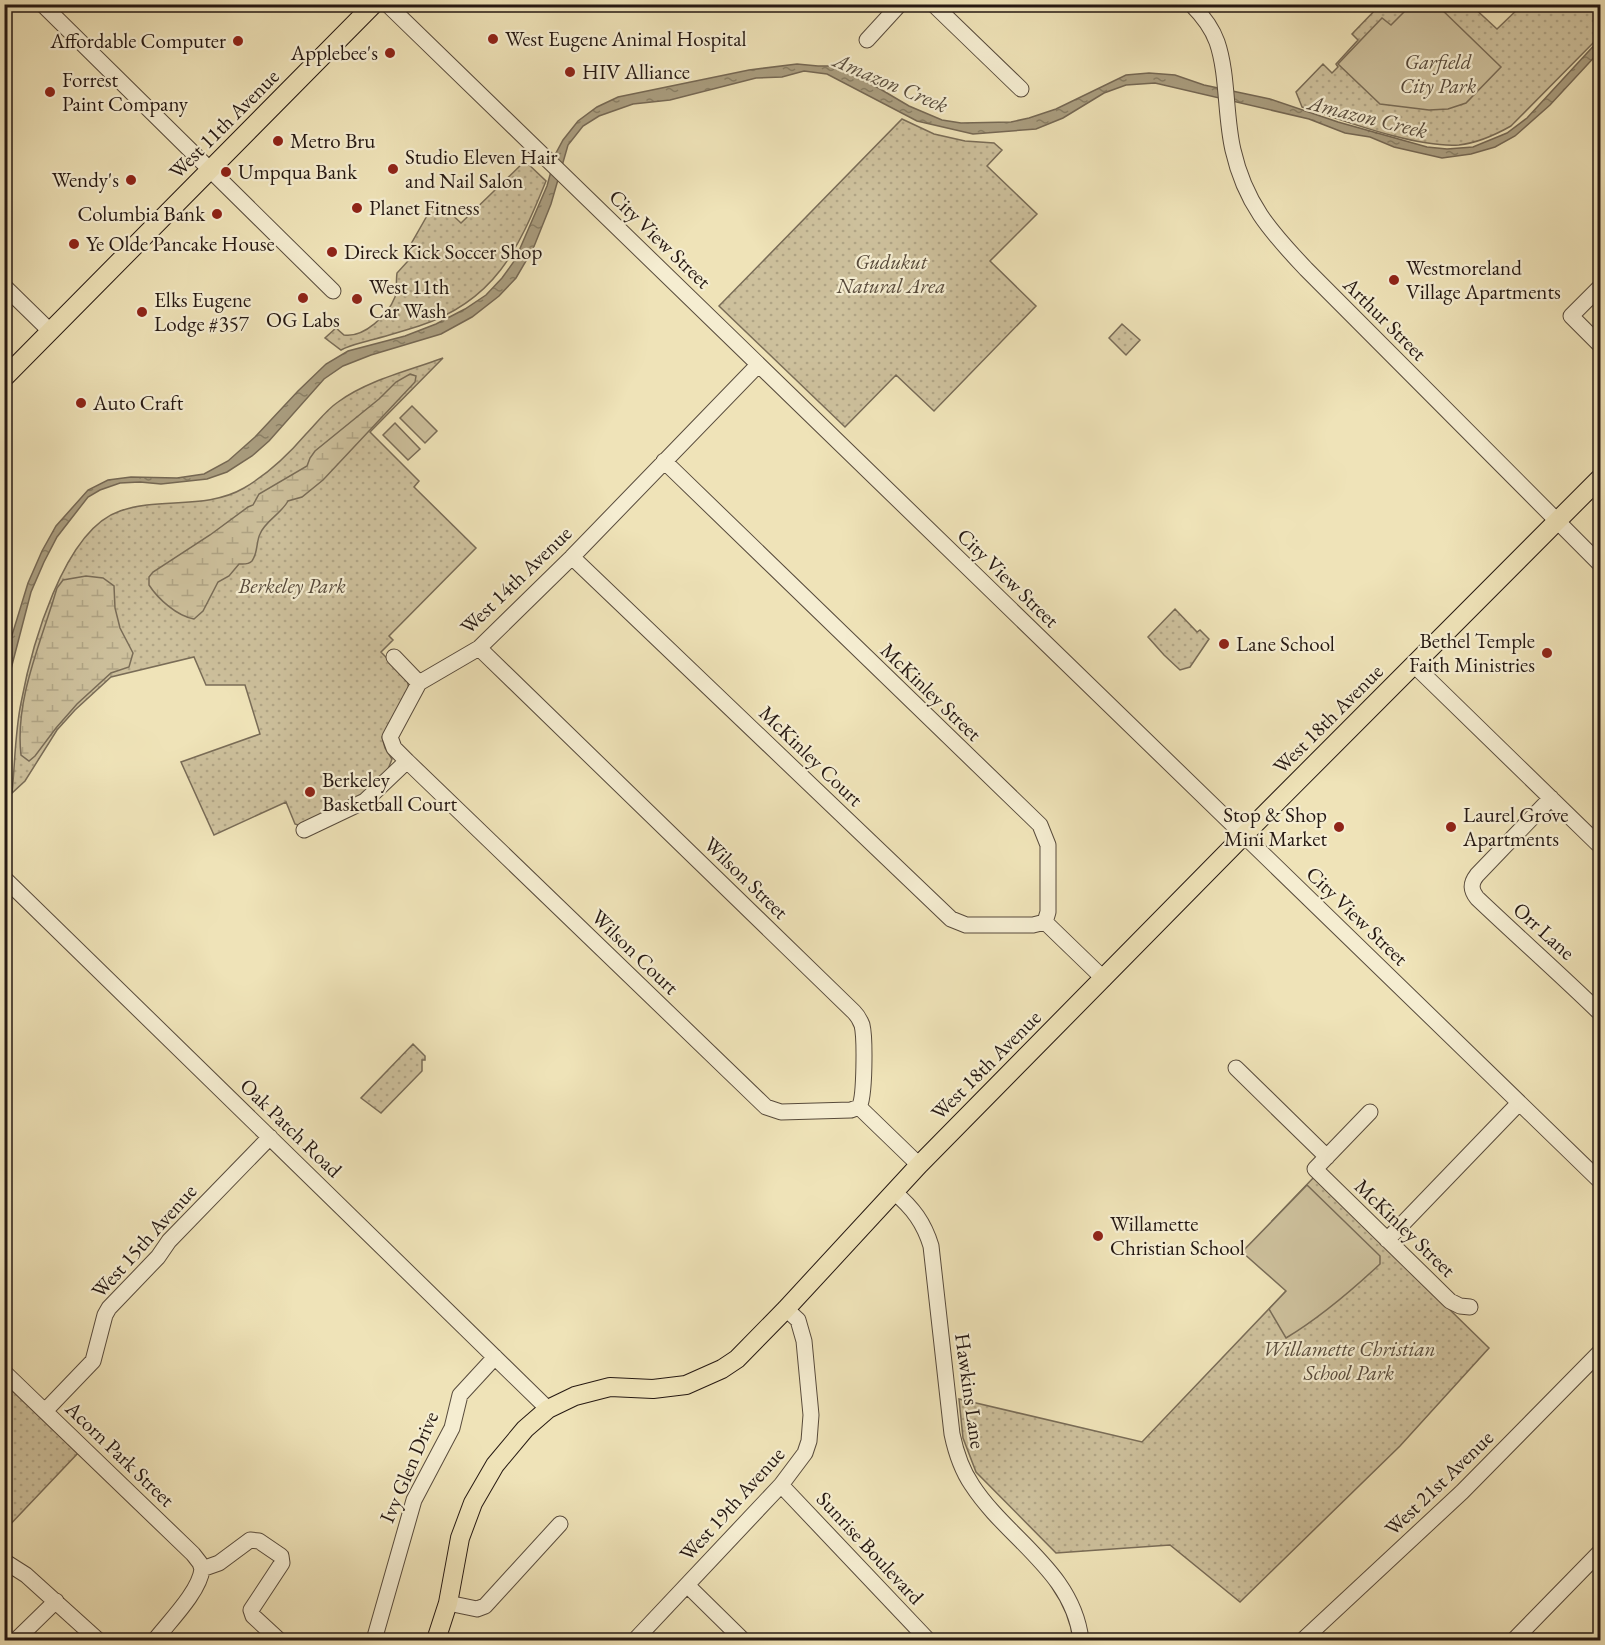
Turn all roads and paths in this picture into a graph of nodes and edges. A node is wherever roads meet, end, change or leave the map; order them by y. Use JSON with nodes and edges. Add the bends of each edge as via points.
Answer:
{"nodes":[{"id":1,"x":42,"y":4,"type":"edge"},
{"id":2,"x":374,"y":4,"type":"edge"},
{"id":3,"x":387,"y":4,"type":"edge"},
{"id":4,"x":900,"y":4,"type":"edge"},
{"id":5,"x":933,"y":4,"type":"edge"},
{"id":6,"x":1191,"y":4,"type":"edge"},
{"id":7,"x":867,"y":40,"type":"dead end"},
{"id":8,"x":1021,"y":89,"type":"dead end"},
{"id":9,"x":209,"y":170,"type":"junction"},
{"id":10,"x":4,"y":286,"type":"edge"},
{"id":11,"x":1600,"y":287,"type":"edge"},
{"id":12,"x":333,"y":291,"type":"dead end"},
{"id":13,"x":50,"y":331,"type":"junction"},
{"id":14,"x":1600,"y":345,"type":"edge"},
{"id":15,"x":758,"y":365,"type":"junction"},
{"id":16,"x":4,"y":378,"type":"edge"},
{"id":17,"x":664,"y":461,"type":"junction"},
{"id":18,"x":1600,"y":478,"type":"edge"},
{"id":19,"x":1557,"y":521,"type":"junction"},
{"id":20,"x":572,"y":557,"type":"junction"},
{"id":21,"x":1600,"y":564,"type":"edge"},
{"id":22,"x":479,"y":648,"type":"junction"},
{"id":23,"x":394,"y":657,"type":"dead end"},
{"id":24,"x":1414,"y":665,"type":"junction"},
{"id":25,"x":419,"y":683,"type":"junction"},
{"id":26,"x":407,"y":761,"type":"junction"},
{"id":27,"x":1551,"y":798,"type":"junction"},
{"id":28,"x":304,"y":831,"type":"dead end"},
{"id":29,"x":1244,"y":835,"type":"junction"},
{"id":30,"x":1600,"y":846,"type":"edge"},
{"id":31,"x":4,"y":878,"type":"edge"},
{"id":32,"x":1045,"y":922,"type":"junction"},
{"id":33,"x":1104,"y":979,"type":"junction"},
{"id":34,"x":1600,"y":1013,"type":"edge"},
{"id":35,"x":1236,"y":1068,"type":"dead end"},
{"id":36,"x":1519,"y":1103,"type":"junction"},
{"id":37,"x":859,"y":1107,"type":"junction"},
{"id":38,"x":1370,"y":1112,"type":"dead end"},
{"id":39,"x":270,"y":1137,"type":"junction"},
{"id":40,"x":1327,"y":1157,"type":"junction"},
{"id":41,"x":919,"y":1165,"type":"junction"},
{"id":42,"x":1600,"y":1181,"type":"edge"},
{"id":43,"x":894,"y":1192,"type":"junction"},
{"id":44,"x":1387,"y":1240,"type":"junction"},
{"id":45,"x":1470,"y":1307,"type":"dead end"},
{"id":46,"x":786,"y":1309,"type":"junction"},
{"id":47,"x":1600,"y":1352,"type":"edge"},
{"id":48,"x":495,"y":1357,"type":"junction"},
{"id":49,"x":4,"y":1372,"type":"edge"},
{"id":50,"x":548,"y":1409,"type":"junction"},
{"id":51,"x":45,"y":1411,"type":"junction"},
{"id":52,"x":781,"y":1485,"type":"junction"},
{"id":53,"x":560,"y":1524,"type":"dead end"},
{"id":54,"x":1600,"y":1552,"type":"edge"},
{"id":55,"x":4,"y":1561,"type":"edge"},
{"id":56,"x":202,"y":1569,"type":"junction"},
{"id":57,"x":687,"y":1585,"type":"junction"},
{"id":58,"x":56,"y":1601,"type":"junction"},
{"id":59,"x":448,"y":1603,"type":"junction"},
{"id":60,"x":279,"y":1640,"type":"edge"},
{"id":61,"x":16,"y":1641,"type":"edge"},
{"id":62,"x":98,"y":1641,"type":"edge"},
{"id":63,"x":155,"y":1641,"type":"edge"},
{"id":64,"x":374,"y":1641,"type":"edge"},
{"id":65,"x":436,"y":1641,"type":"edge"},
{"id":66,"x":635,"y":1641,"type":"edge"},
{"id":67,"x":743,"y":1641,"type":"edge"},
{"id":68,"x":928,"y":1641,"type":"edge"},
{"id":69,"x":1081,"y":1641,"type":"edge"},
{"id":70,"x":1303,"y":1641,"type":"edge"},
{"id":71,"x":1514,"y":1641,"type":"edge"}],
"edges":[{"from":1,"to":9,"type":"street"},
{"from":2,"to":9,"type":"main road","name":"West 11th Avenue"},
{"from":3,"to":15,"type":"street","name":"City View Street"},
{"from":4,"to":7,"type":"street"},
{"from":5,"to":8,"type":"street"},
{"from":6,"to":19,"type":"street","name":"Arthur Street","via":[[1217,40],[1233,152],[1248,194],[1266,225]]},
{"from":9,"to":12,"type":"street"},
{"from":9,"to":13,"type":"main road","name":"West 11th Avenue"},
{"from":10,"to":13,"type":"street"},
{"from":11,"to":14,"type":"street","via":[[1571,316]]},
{"from":13,"to":16,"type":"main road","name":"West 11th Avenue"},
{"from":15,"to":17,"type":"street","name":"West 14th Avenue"},
{"from":15,"to":29,"type":"street","name":"City View Street"},
{"from":17,"to":20,"type":"street","name":"West 14th Avenue"},
{"from":17,"to":32,"type":"street","name":"McKinley Street","via":[[1040,825],[1048,845]]},
{"from":18,"to":19,"type":"main road","name":"West 18th Avenue"},
{"from":19,"to":21,"type":"street","name":"Arthur Street"},
{"from":19,"to":24,"type":"main road","name":"West 18th Avenue"},
{"from":20,"to":22,"type":"street","name":"West 14th Avenue"},
{"from":20,"to":32,"type":"street","name":"McKinley Court","via":[[951,920],[966,925]]},
{"from":22,"to":25,"type":"street","name":"West 14th Avenue"},
{"from":22,"to":37,"type":"street","name":"Wilson Street","via":[[854,1012],[863,1032],[863,1095]]},
{"from":23,"to":25,"type":"street"},
{"from":24,"to":27,"type":"street"},
{"from":24,"to":29,"type":"main road","name":"West 18th Avenue"},
{"from":25,"to":26,"type":"street","via":[[390,737],[394,748]]},
{"from":26,"to":28,"type":"street","via":[[365,801]]},
{"from":26,"to":37,"type":"street","name":"Wilson Court","via":[[766,1107],[781,1112],[847,1111]]},
{"from":27,"to":30,"type":"street"},
{"from":27,"to":34,"type":"street","name":"Orr Lane","via":[[1471,886],[1477,898]]},
{"from":29,"to":33,"type":"main road","name":"West 18th Avenue"},
{"from":29,"to":36,"type":"street","name":"City View Street"},
{"from":31,"to":39,"type":"street","name":"Oak Patch Road"},
{"from":32,"to":33,"type":"street"},
{"from":33,"to":41,"type":"main road","name":"West 18th Avenue"},
{"from":35,"to":40,"type":"street"},
{"from":36,"to":42,"type":"street","name":"City View Street"},
{"from":36,"to":44,"type":"street"},
{"from":37,"to":41,"type":"street"},
{"from":38,"to":40,"type":"street"},
{"from":39,"to":48,"type":"street","name":"Oak Patch Road"},
{"from":39,"to":51,"type":"street","name":"West 15th Avenue","via":[[109,1308],[93,1361]]},
{"from":40,"to":44,"type":"street","name":"McKinley Street","via":[[1315,1169]]},
{"from":41,"to":43,"type":"main road","name":"West 18th Avenue"},
{"from":43,"to":46,"type":"main road","name":"West 18th Avenue"},
{"from":43,"to":69,"type":"street","name":"Hawkins Lane","via":[[919,1217],[931,1246],[952,1434],[959,1461],[983,1499],[1059,1582],[1076,1618]]},
{"from":44,"to":45,"type":"street","name":"McKinley Street","via":[[1450,1301]]},
{"from":46,"to":50,"type":"main road","name":"West 18th Avenue","via":[[737,1359],[703,1379],[670,1388],[610,1387],[575,1396]]},
{"from":46,"to":52,"type":"street","name":"West 19th Avenue","via":[[798,1320],[804,1341],[812,1415],[805,1453]]},
{"from":47,"to":70,"type":"street","name":"West 21st Avenue","via":[[1462,1492]]},
{"from":48,"to":50,"type":"street","name":"Oak Patch Road"},
{"from":48,"to":64,"type":"street","name":"Ivy Glen Drive","via":[[459,1395],[452,1428],[414,1500]]},
{"from":49,"to":51,"type":"street","name":"Acorn Park Street"},
{"from":50,"to":59,"type":"main road","name":"West 18th Avenue","via":[[507,1448],[482,1485],[460,1538]]},
{"from":51,"to":56,"type":"street","name":"Acorn Park Street","via":[[193,1554]]},
{"from":52,"to":57,"type":"street","name":"West 19th Avenue"},
{"from":52,"to":68,"type":"street","name":"Sunrise Boulevard"},
{"from":53,"to":59,"type":"street","via":[[485,1606],[477,1609]]},
{"from":54,"to":71,"type":"street"},
{"from":55,"to":58,"type":"street"},
{"from":56,"to":60,"type":"street","via":[[219,1563],[250,1540],[259,1541],[281,1556],[283,1561],[251,1613]]},
{"from":56,"to":63,"type":"street","via":[[195,1588]]},
{"from":57,"to":66,"type":"street","name":"West 19th Avenue"},
{"from":57,"to":67,"type":"street"},
{"from":58,"to":61,"type":"street"},
{"from":58,"to":62,"type":"street"},
{"from":59,"to":65,"type":"main road","name":"West 18th Avenue"}]}
